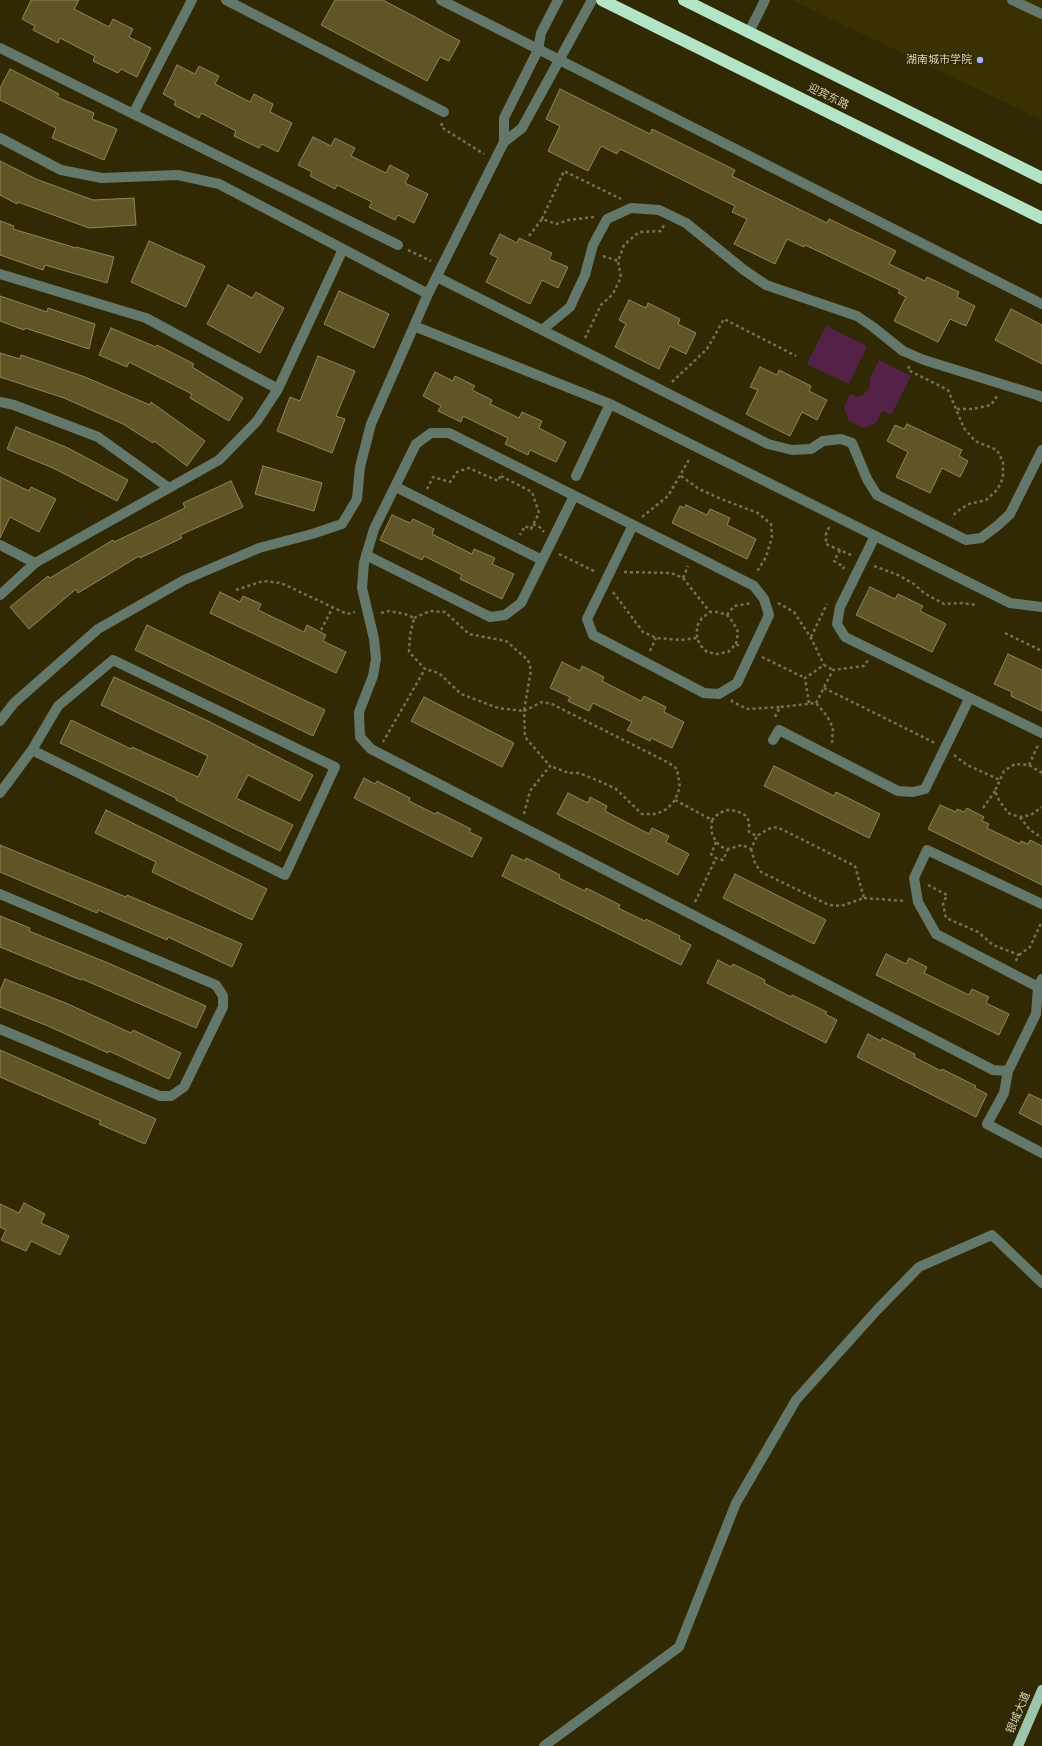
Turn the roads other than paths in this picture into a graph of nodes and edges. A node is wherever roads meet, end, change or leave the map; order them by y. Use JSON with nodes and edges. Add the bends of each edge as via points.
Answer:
{"nodes":[{"id":1,"x":192,"y":0,"type":"edge"},
{"id":2,"x":226,"y":0,"type":"edge"},
{"id":3,"x":441,"y":0,"type":"edge"},
{"id":4,"x":558,"y":0,"type":"edge"},
{"id":5,"x":592,"y":0,"type":"edge"},
{"id":6,"x":602,"y":0,"type":"edge"},
{"id":7,"x":684,"y":0,"type":"edge"},
{"id":8,"x":765,"y":0,"type":"edge"},
{"id":9,"x":1012,"y":0,"type":"edge"},
{"id":10,"x":1042,"y":14,"type":"edge"},
{"id":11,"x":749,"y":32,"type":"junction"},
{"id":12,"x":0,"y":48,"type":"edge"},
{"id":13,"x":538,"y":50,"type":"junction"},
{"id":14,"x":559,"y":60,"type":"junction"},
{"id":15,"x":444,"y":112,"type":"road end"},
{"id":16,"x":133,"y":114,"type":"junction"},
{"id":17,"x":0,"y":138,"type":"edge"},
{"id":18,"x":504,"y":142,"type":"junction"},
{"id":19,"x":1042,"y":178,"type":"edge"},
{"id":20,"x":1042,"y":218,"type":"edge"},
{"id":21,"x":398,"y":245,"type":"road end"},
{"id":22,"x":343,"y":249,"type":"junction"},
{"id":23,"x":0,"y":274,"type":"edge"},
{"id":24,"x":437,"y":277,"type":"junction"},
{"id":25,"x":428,"y":294,"type":"junction"},
{"id":26,"x":1042,"y":304,"type":"edge"},
{"id":27,"x":414,"y":326,"type":"junction"},
{"id":28,"x":542,"y":330,"type":"junction"},
{"id":29,"x":278,"y":389,"type":"junction"},
{"id":30,"x":1042,"y":398,"type":"edge"},
{"id":31,"x":0,"y":402,"type":"edge"},
{"id":32,"x":610,"y":404,"type":"junction"},
{"id":33,"x":1042,"y":450,"type":"edge"},
{"id":34,"x":576,"y":476,"type":"dead end"},
{"id":35,"x":396,"y":487,"type":"junction"},
{"id":36,"x":169,"y":488,"type":"junction"},
{"id":37,"x":574,"y":496,"type":"junction"},
{"id":38,"x":632,"y":525,"type":"junction"},
{"id":39,"x":875,"y":536,"type":"junction"},
{"id":40,"x":0,"y":545,"type":"edge"},
{"id":41,"x":366,"y":555,"type":"junction"},
{"id":42,"x":542,"y":560,"type":"junction"},
{"id":43,"x":35,"y":563,"type":"junction"},
{"id":44,"x":0,"y":595,"type":"edge"},
{"id":45,"x":1042,"y":607,"type":"edge"},
{"id":46,"x":969,"y":699,"type":"junction"},
{"id":47,"x":0,"y":721,"type":"edge"},
{"id":48,"x":1042,"y":733,"type":"edge"},
{"id":49,"x":773,"y":740,"type":"dead end"},
{"id":50,"x":32,"y":750,"type":"junction"},
{"id":51,"x":0,"y":793,"type":"edge"},
{"id":52,"x":0,"y":894,"type":"edge"},
{"id":53,"x":1042,"y":904,"type":"edge"},
{"id":54,"x":1040,"y":983,"type":"edge"},
{"id":55,"x":0,"y":1029,"type":"edge"},
{"id":56,"x":1008,"y":1071,"type":"junction"},
{"id":57,"x":1042,"y":1152,"type":"edge"},
{"id":58,"x":1042,"y":1283,"type":"edge"},
{"id":59,"x":1042,"y":1690,"type":"edge"},
{"id":60,"x":544,"y":1746,"type":"edge"},
{"id":61,"x":1018,"y":1746,"type":"edge"}],
"edges":[{"from":1,"to":16,"type":"street"},
{"from":2,"to":15,"type":"street"},
{"from":3,"to":13,"type":"street"},
{"from":4,"to":13,"type":"street","via":[[541,34]]},
{"from":5,"to":14,"type":"street"},
{"from":6,"to":20,"type":"highway","name":"迎宾东路"},
{"from":7,"to":11,"type":"highway","name":"迎宾东路"},
{"from":8,"to":11,"type":"street"},
{"from":9,"to":10,"type":"street"},
{"from":11,"to":19,"type":"highway","name":"迎宾东路"},
{"from":12,"to":16,"type":"street"},
{"from":13,"to":14,"type":"street"},
{"from":13,"to":18,"type":"street","via":[[504,118]]},
{"from":14,"to":18,"type":"street","via":[[522,128]]},
{"from":14,"to":26,"type":"street"},
{"from":16,"to":21,"type":"street"},
{"from":17,"to":22,"type":"street","via":[[61,170],[102,178],[178,175],[218,184]]},
{"from":18,"to":24,"type":"street"},
{"from":22,"to":25,"type":"street"},
{"from":22,"to":29,"type":"street"},
{"from":23,"to":29,"type":"street","via":[[146,318]]},
{"from":24,"to":25,"type":"street"},
{"from":24,"to":28,"type":"street"},
{"from":25,"to":27,"type":"street"},
{"from":27,"to":32,"type":"street"},
{"from":27,"to":47,"type":"street","via":[[371,424],[360,467],[357,499],[342,524],[259,548],[184,580],[98,630],[14,703]]},
{"from":28,"to":30,"type":"street","via":[[570,307],[607,219],[631,208],[659,210],[686,223],[766,285],[857,316],[903,351],[914,356]]},
{"from":28,"to":33,"type":"street","via":[[768,444],[792,450],[811,449],[823,440],[841,438],[852,443],[867,479],[877,494],[966,540],[980,538],[1010,514]]},
{"from":29,"to":36,"type":"street","via":[[257,421],[219,460]]},
{"from":31,"to":36,"type":"street","via":[[98,437]]},
{"from":32,"to":34,"type":"street"},
{"from":32,"to":39,"type":"street"},
{"from":35,"to":37,"type":"street","via":[[416,444],[431,433],[449,433]]},
{"from":35,"to":41,"type":"street","via":[[374,529]]},
{"from":35,"to":42,"type":"street"},
{"from":36,"to":43,"type":"street"},
{"from":37,"to":38,"type":"street"},
{"from":37,"to":42,"type":"street"},
{"from":38,"to":38,"type":"street","via":[[747,582],[754,586],[764,599],[769,614],[752,652],[737,683],[719,694],[704,693],[593,635],[587,619]]},
{"from":39,"to":45,"type":"street","via":[[1010,603]]},
{"from":39,"to":46,"type":"street","via":[[840,607],[837,624],[845,637]]},
{"from":40,"to":43,"type":"street"},
{"from":41,"to":42,"type":"street","via":[[490,617],[505,615],[521,603]]},
{"from":41,"to":56,"type":"street","via":[[362,588],[376,659],[373,676],[359,712],[360,737],[371,750],[993,1070]]},
{"from":43,"to":44,"type":"street"},
{"from":46,"to":48,"type":"street"},
{"from":46,"to":49,"type":"street","via":[[925,789],[913,792],[898,791],[779,730]]},
{"from":50,"to":50,"type":"street","via":[[58,706],[113,660],[335,767],[285,875]]},
{"from":50,"to":51,"type":"street"},
{"from":52,"to":55,"type":"street","via":[[216,985],[223,996],[222,1007],[184,1087],[171,1096],[160,1096]]},
{"from":53,"to":54,"type":"street","via":[[927,850],[914,878],[918,902],[936,934],[1010,972]]},
{"from":54,"to":56,"type":"street","via":[[1036,1014]]},
{"from":56,"to":57,"type":"street","via":[[1004,1093],[987,1124]]},
{"from":58,"to":60,"type":"street","via":[[992,1235],[919,1267],[796,1400],[736,1503],[679,1647]]},
{"from":59,"to":61,"type":"main road","name":"银城大道"}]}
